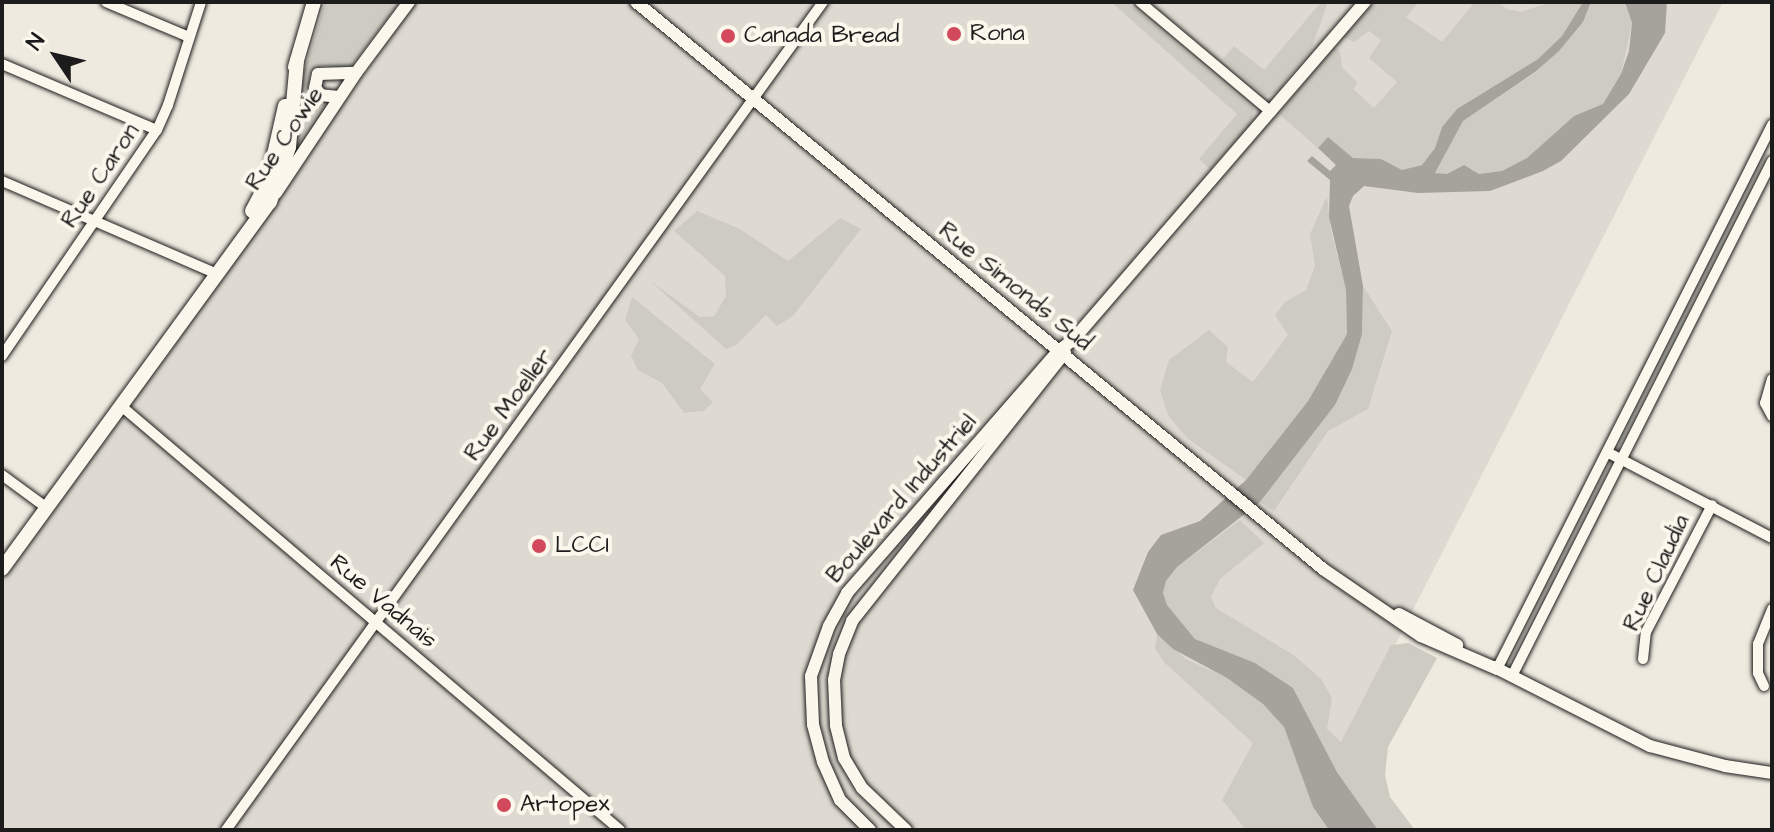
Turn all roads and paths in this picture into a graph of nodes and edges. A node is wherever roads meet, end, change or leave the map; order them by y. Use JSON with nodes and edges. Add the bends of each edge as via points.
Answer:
{"nodes":[{"id":1,"x":106,"y":2,"type":"edge"},
{"id":2,"x":201,"y":2,"type":"edge"},
{"id":3,"x":314,"y":2,"type":"edge"},
{"id":4,"x":409,"y":2,"type":"edge"},
{"id":5,"x":636,"y":2,"type":"edge"},
{"id":6,"x":823,"y":2,"type":"edge"},
{"id":7,"x":1140,"y":2,"type":"edge"},
{"id":8,"x":1365,"y":2,"type":"edge"},
{"id":9,"x":189,"y":37,"type":"junction"},
{"id":10,"x":297,"y":60,"type":"junction"},
{"id":11,"x":2,"y":64,"type":"edge"},
{"id":12,"x":356,"y":73,"type":"junction"},
{"id":13,"x":339,"y":97,"type":"junction"},
{"id":14,"x":754,"y":100,"type":"junction"},
{"id":15,"x":1271,"y":112,"type":"junction"},
{"id":16,"x":1772,"y":125,"type":"edge"},
{"id":17,"x":157,"y":130,"type":"junction"},
{"id":18,"x":1772,"y":161,"type":"edge"},
{"id":19,"x":1749,"y":172,"type":"junction"},
{"id":20,"x":2,"y":181,"type":"edge"},
{"id":21,"x":1767,"y":182,"type":"edge"},
{"id":22,"x":270,"y":202,"type":"junction"},
{"id":23,"x":95,"y":221,"type":"junction"},
{"id":24,"x":212,"y":272,"type":"junction"},
{"id":25,"x":1696,"y":276,"type":"junction"},
{"id":26,"x":1710,"y":284,"type":"junction"},
{"id":27,"x":195,"y":300,"type":"junction"},
{"id":28,"x":1063,"y":351,"type":"junction"},
{"id":29,"x":2,"y":356,"type":"edge"},
{"id":30,"x":1647,"y":373,"type":"junction"},
{"id":31,"x":1772,"y":379,"type":"edge"},
{"id":32,"x":1661,"y":380,"type":"junction"},
{"id":33,"x":120,"y":405,"type":"junction"},
{"id":34,"x":1772,"y":416,"type":"edge"},
{"id":35,"x":1607,"y":452,"type":"junction"},
{"id":36,"x":1621,"y":460,"type":"junction"},
{"id":37,"x":2,"y":475,"type":"edge"},
{"id":38,"x":1712,"y":505,"type":"junction"},
{"id":39,"x":47,"y":508,"type":"junction"},
{"id":40,"x":1772,"y":538,"type":"edge"},
{"id":41,"x":1552,"y":561,"type":"junction"},
{"id":42,"x":1567,"y":568,"type":"junction"},
{"id":43,"x":2,"y":569,"type":"edge"},
{"id":44,"x":1772,"y":609,"type":"edge"},
{"id":45,"x":377,"y":624,"type":"junction"},
{"id":46,"x":1643,"y":659,"type":"dead end"},
{"id":47,"x":1497,"y":669,"type":"junction"},
{"id":48,"x":1512,"y":676,"type":"junction"},
{"id":49,"x":1764,"y":686,"type":"dead end"},
{"id":50,"x":1772,"y":773,"type":"edge"},
{"id":51,"x":226,"y":830,"type":"edge"},
{"id":52,"x":620,"y":830,"type":"edge"},
{"id":53,"x":870,"y":830,"type":"edge"},
{"id":54,"x":906,"y":830,"type":"edge"}],
"edges":[{"from":1,"to":9,"type":"street"},
{"from":2,"to":9,"type":"street","name":"Rue Caron"},
{"from":3,"to":10,"type":"main road"},
{"from":4,"to":12,"type":"street","name":"Rue Cowie"},
{"from":5,"to":14,"type":"street","name":"Rue Simonds Sud"},
{"from":6,"to":14,"type":"street","name":"Rue Moeller"},
{"from":7,"to":15,"type":"street"},
{"from":8,"to":15,"type":"street","name":"Boulevard Industriel"},
{"from":9,"to":17,"type":"street","name":"Rue Caron"},
{"from":10,"to":22,"type":"main road","via":[[289,147]]},
{"from":10,"to":24,"type":"main road","name":"Rue Cowie","via":[[268,181]]},
{"from":11,"to":17,"type":"street"},
{"from":12,"to":13,"type":"street","name":"Rue Cowie"},
{"from":12,"to":13,"type":"street","via":[[318,74],[315,88],[321,95]]},
{"from":13,"to":22,"type":"street","name":"Rue Cowie"},
{"from":14,"to":28,"type":"street","name":"Rue Simonds Sud"},
{"from":14,"to":45,"type":"street","name":"Rue Moeller"},
{"from":15,"to":28,"type":"street","name":"Boulevard Industriel"},
{"from":16,"to":19,"type":"street"},
{"from":17,"to":23,"type":"street","name":"Rue Caron"},
{"from":18,"to":21,"type":"street"},
{"from":19,"to":21,"type":"street"},
{"from":19,"to":25,"type":"street"},
{"from":20,"to":23,"type":"street"},
{"from":21,"to":26,"type":"street"},
{"from":22,"to":27,"type":"main road","name":"Rue Cowie"},
{"from":23,"to":24,"type":"street"},
{"from":23,"to":29,"type":"street","name":"Rue Caron"},
{"from":24,"to":27,"type":"main road","name":"Rue Cowie"},
{"from":25,"to":26,"type":"street"},
{"from":25,"to":30,"type":"street"},
{"from":26,"to":32,"type":"street"},
{"from":27,"to":33,"type":"main road","name":"Rue Cowie"},
{"from":28,"to":47,"type":"street","name":"Rue Simonds Sud","via":[[1323,569],[1421,636]]},
{"from":28,"to":53,"type":"street","name":"Boulevard Industriel","via":[[847,593],[829,626],[811,676],[813,724],[840,800]]},
{"from":28,"to":54,"type":"street","name":"Boulevard Industriel","via":[[852,621],[839,654],[835,710],[844,758],[862,788]]},
{"from":30,"to":32,"type":"street"},
{"from":30,"to":35,"type":"street"},
{"from":31,"to":34,"type":"street","via":[[1765,403]]},
{"from":32,"to":36,"type":"street"},
{"from":33,"to":39,"type":"main road","name":"Rue Cowie"},
{"from":33,"to":45,"type":"street","name":"Rue Vadnais"},
{"from":35,"to":36,"type":"street"},
{"from":35,"to":41,"type":"street"},
{"from":36,"to":38,"type":"street"},
{"from":36,"to":42,"type":"street"},
{"from":37,"to":39,"type":"street"},
{"from":38,"to":40,"type":"street"},
{"from":38,"to":46,"type":"street","name":"Rue Claudia","via":[[1646,632]]},
{"from":39,"to":43,"type":"main road","name":"Rue Cowie"},
{"from":41,"to":42,"type":"street"},
{"from":41,"to":47,"type":"street"},
{"from":42,"to":48,"type":"street"},
{"from":44,"to":49,"type":"street","via":[[1758,644],[1758,673]]},
{"from":45,"to":51,"type":"street","name":"Rue Moeller"},
{"from":45,"to":52,"type":"street","name":"Rue Vadnais"},
{"from":47,"to":48,"type":"street","name":"Rue Simonds Sud"},
{"from":48,"to":50,"type":"street","name":"Rue Simonds Sud","via":[[1650,746]]}]}
